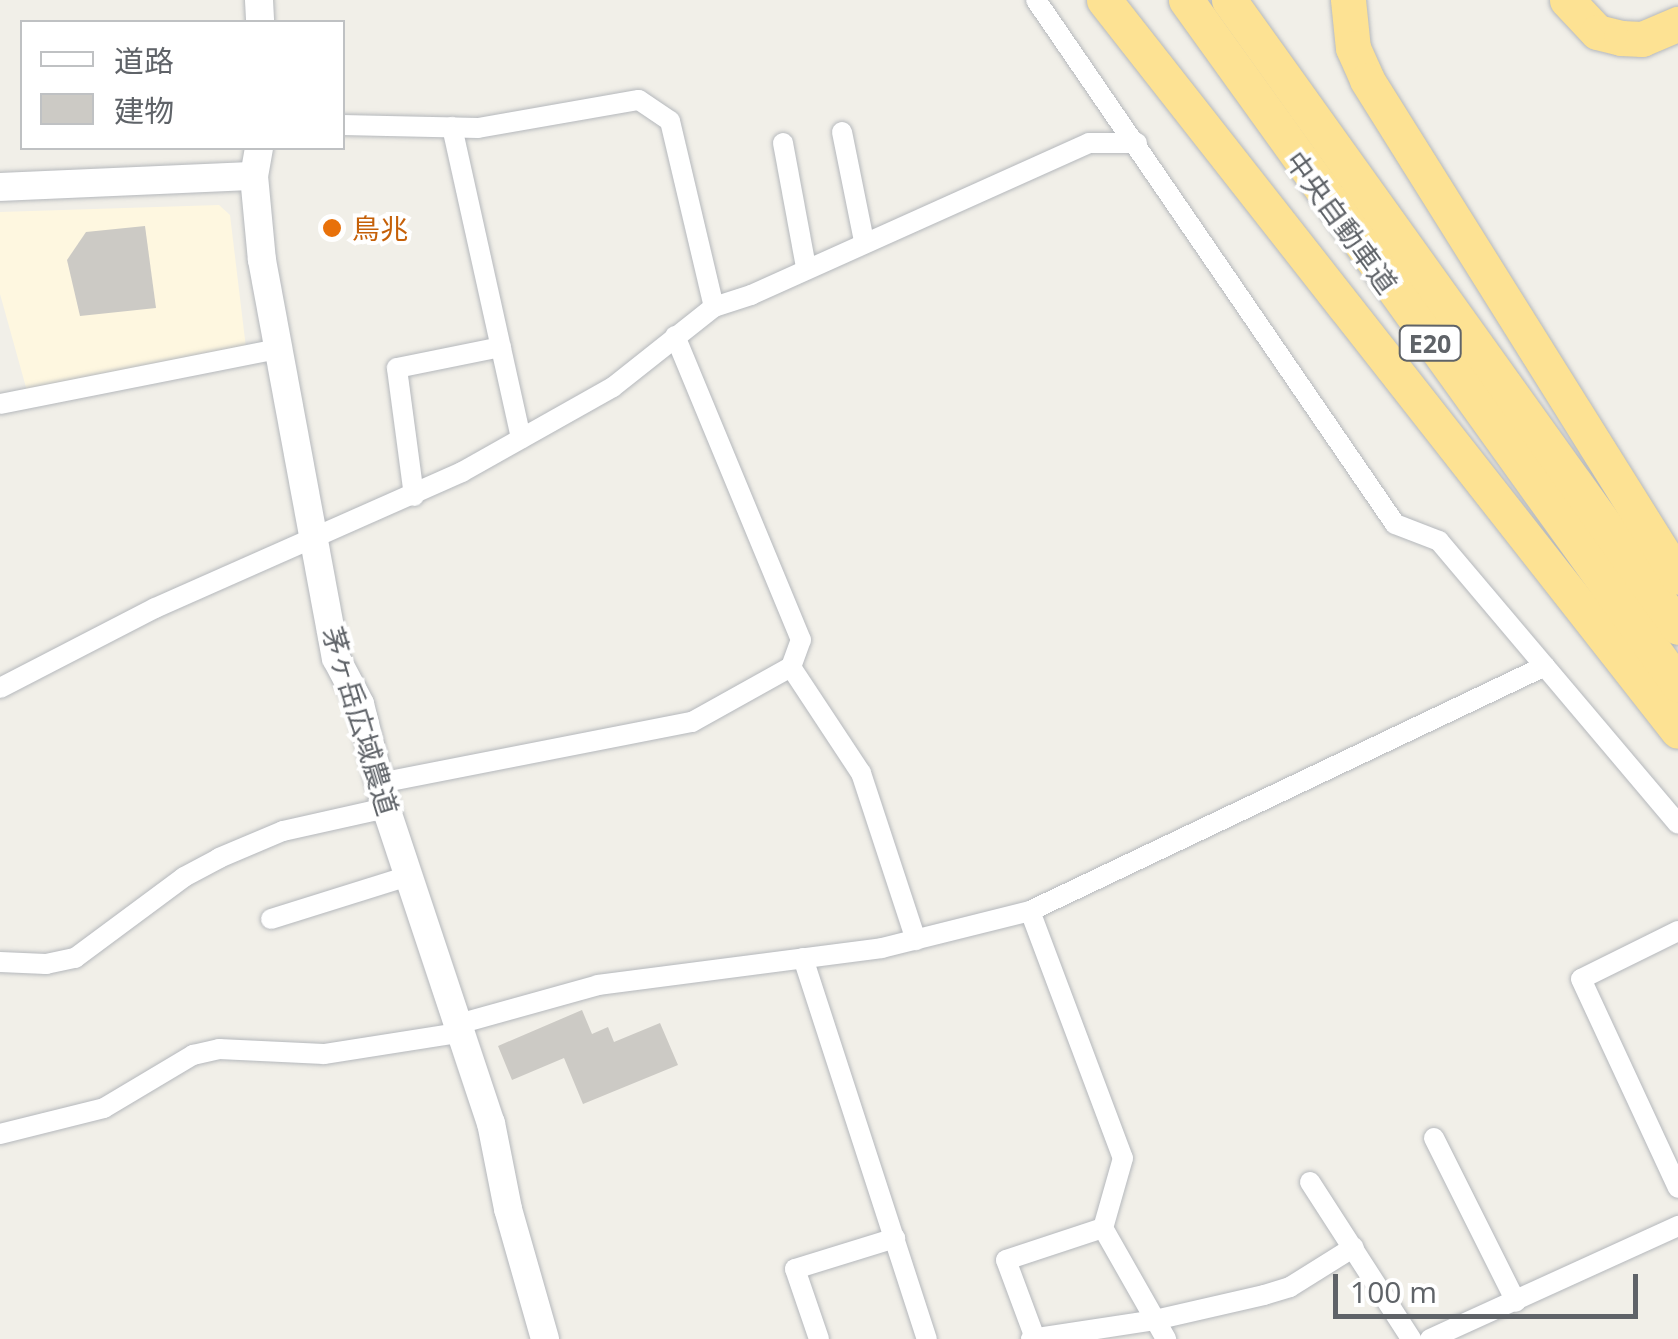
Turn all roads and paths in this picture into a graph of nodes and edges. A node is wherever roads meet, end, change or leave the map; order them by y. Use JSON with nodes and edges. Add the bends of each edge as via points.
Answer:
{"nodes":[{"id":1,"x":1036,"y":0,"type":"edge"},
{"id":2,"x":1104,"y":0,"type":"edge"},
{"id":3,"x":1186,"y":0,"type":"edge"},
{"id":4,"x":1229,"y":0,"type":"edge"},
{"id":5,"x":1348,"y":0,"type":"edge"},
{"id":6,"x":1567,"y":0,"type":"edge"},
{"id":7,"x":1678,"y":24,"type":"edge"},
{"id":8,"x":345,"y":125,"type":"edge"},
{"id":9,"x":452,"y":127,"type":"junction"},
{"id":10,"x":842,"y":132,"type":"dead end"},
{"id":11,"x":783,"y":143,"type":"dead end"},
{"id":12,"x":1137,"y":143,"type":"junction"},
{"id":13,"x":259,"y":150,"type":"edge"},
{"id":14,"x":254,"y":176,"type":"junction"},
{"id":15,"x":0,"y":187,"type":"edge"},
{"id":16,"x":864,"y":241,"type":"junction"},
{"id":17,"x":806,"y":267,"type":"junction"},
{"id":18,"x":714,"y":306,"type":"junction"},
{"id":19,"x":675,"y":336,"type":"junction"},
{"id":20,"x":501,"y":347,"type":"junction"},
{"id":21,"x":277,"y":349,"type":"junction"},
{"id":22,"x":0,"y":404,"type":"edge"},
{"id":23,"x":521,"y":438,"type":"junction"},
{"id":24,"x":414,"y":496,"type":"junction"},
{"id":25,"x":314,"y":536,"type":"junction"},
{"id":26,"x":1678,"y":577,"type":"edge"},
{"id":27,"x":1678,"y":628,"type":"edge"},
{"id":28,"x":1545,"y":666,"type":"junction"},
{"id":29,"x":791,"y":668,"type":"junction"},
{"id":30,"x":1678,"y":684,"type":"edge"},
{"id":31,"x":0,"y":688,"type":"edge"},
{"id":32,"x":1678,"y":731,"type":"edge"},
{"id":33,"x":383,"y":795,"type":"junction"},
{"id":34,"x":1678,"y":824,"type":"edge"},
{"id":35,"x":408,"y":876,"type":"junction"},
{"id":36,"x":1030,"y":911,"type":"junction"},
{"id":37,"x":271,"y":919,"type":"dead end"},
{"id":38,"x":1678,"y":931,"type":"edge"},
{"id":39,"x":916,"y":940,"type":"junction"},
{"id":40,"x":802,"y":958,"type":"junction"},
{"id":41,"x":0,"y":962,"type":"edge"},
{"id":42,"x":456,"y":1029,"type":"junction"},
{"id":43,"x":0,"y":1134,"type":"edge"},
{"id":44,"x":1434,"y":1138,"type":"dead end"},
{"id":45,"x":1310,"y":1182,"type":"dead end"},
{"id":46,"x":1678,"y":1188,"type":"edge"},
{"id":47,"x":1678,"y":1226,"type":"edge"},
{"id":48,"x":1103,"y":1228,"type":"junction"},
{"id":49,"x":894,"y":1238,"type":"junction"},
{"id":50,"x":1354,"y":1246,"type":"junction"},
{"id":51,"x":1516,"y":1302,"type":"junction"},
{"id":52,"x":1155,"y":1320,"type":"junction"},
{"id":53,"x":1479,"y":1329,"type":"edge"},
{"id":54,"x":545,"y":1339,"type":"edge"},
{"id":55,"x":819,"y":1339,"type":"edge"},
{"id":56,"x":927,"y":1339,"type":"edge"},
{"id":57,"x":1033,"y":1339,"type":"edge"},
{"id":58,"x":1166,"y":1339,"type":"edge"},
{"id":59,"x":1410,"y":1339,"type":"edge"},
{"id":60,"x":1430,"y":1339,"type":"edge"}],
"edges":[{"from":1,"to":12,"type":"street"},
{"from":2,"to":32,"type":"highway"},
{"from":3,"to":30,"type":"highway","name":"中央自動車道","number":"E20"},
{"from":4,"to":27,"type":"highway","name":"中央自動車道","number":"E20"},
{"from":5,"to":26,"type":"highway","via":[[1353,48],[1367,80]]},
{"from":6,"to":7,"type":"highway","via":[[1597,32],[1621,38],[1642,38]]},
{"from":8,"to":9,"type":"street"},
{"from":9,"to":18,"type":"street","via":[[639,100],[670,121]]},
{"from":9,"to":20,"type":"street"},
{"from":10,"to":16,"type":"street"},
{"from":11,"to":17,"type":"street"},
{"from":12,"to":16,"type":"street","via":[[1088,143]]},
{"from":12,"to":28,"type":"street","via":[[1395,524],[1440,540]]},
{"from":13,"to":14,"type":"street","name":"茅ヶ岳広域農道"},
{"from":14,"to":15,"type":"street"},
{"from":14,"to":21,"type":"street","name":"茅ヶ岳広域農道"},
{"from":16,"to":17,"type":"street"},
{"from":17,"to":18,"type":"street"},
{"from":18,"to":19,"type":"street"},
{"from":19,"to":23,"type":"street","via":[[612,386]]},
{"from":19,"to":29,"type":"street","via":[[801,640]]},
{"from":20,"to":23,"type":"street"},
{"from":20,"to":24,"type":"street","via":[[397,368]]},
{"from":21,"to":22,"type":"street"},
{"from":21,"to":25,"type":"street","name":"茅ヶ岳広域農道"},
{"from":23,"to":24,"type":"street"},
{"from":24,"to":25,"type":"street"},
{"from":25,"to":31,"type":"street"},
{"from":25,"to":33,"type":"street","name":"茅ヶ岳広域農道","via":[[336,658],[360,704]]},
{"from":28,"to":34,"type":"street"},
{"from":28,"to":36,"type":"street"},
{"from":29,"to":33,"type":"street","via":[[692,722]]},
{"from":29,"to":39,"type":"street","via":[[861,772]]},
{"from":33,"to":35,"type":"street","name":"茅ヶ岳広域農道"},
{"from":33,"to":41,"type":"street","via":[[219,858],[76,958]]},
{"from":35,"to":37,"type":"street"},
{"from":35,"to":42,"type":"street","name":"茅ヶ岳広域農道"},
{"from":36,"to":39,"type":"street"},
{"from":36,"to":48,"type":"street","via":[[1123,1158]]},
{"from":38,"to":46,"type":"street","via":[[1580,979]]},
{"from":39,"to":40,"type":"street"},
{"from":40,"to":42,"type":"street","via":[[598,986]]},
{"from":40,"to":49,"type":"street"},
{"from":42,"to":43,"type":"street","via":[[324,1054],[219,1049],[193,1055],[104,1108]]},
{"from":42,"to":54,"type":"street","name":"茅ヶ岳広域農道","via":[[491,1123]]},
{"from":44,"to":51,"type":"street"},
{"from":45,"to":50,"type":"street"},
{"from":47,"to":51,"type":"street"},
{"from":48,"to":52,"type":"street"},
{"from":48,"to":57,"type":"street","via":[[1006,1260]]},
{"from":49,"to":55,"type":"street","via":[[795,1269]]},
{"from":49,"to":56,"type":"street"},
{"from":50,"to":52,"type":"street","via":[[1290,1286]]},
{"from":50,"to":59,"type":"street"},
{"from":51,"to":53,"type":"street"},
{"from":52,"to":57,"type":"street"},
{"from":52,"to":58,"type":"street"},
{"from":53,"to":60,"type":"street"}]}
